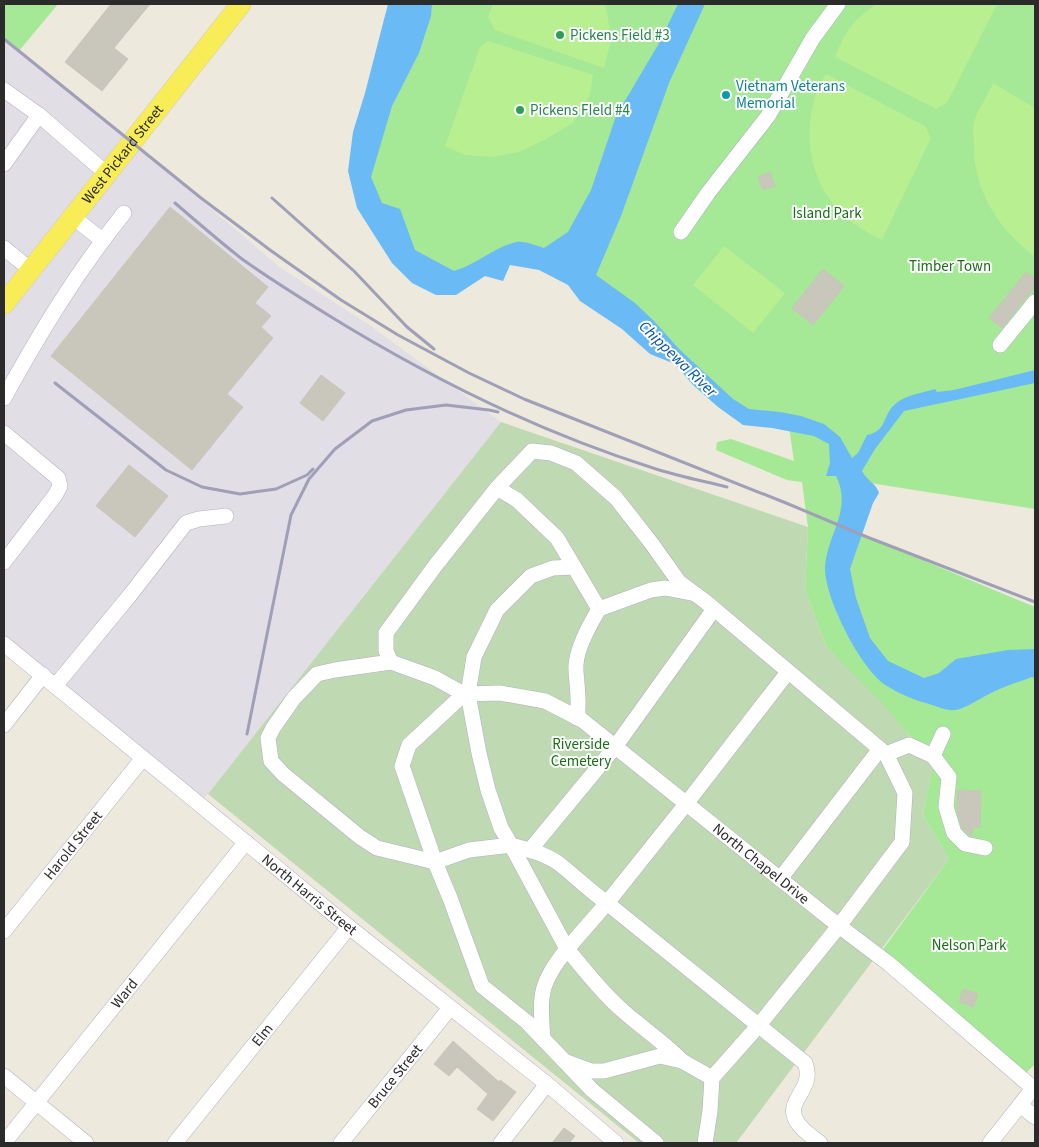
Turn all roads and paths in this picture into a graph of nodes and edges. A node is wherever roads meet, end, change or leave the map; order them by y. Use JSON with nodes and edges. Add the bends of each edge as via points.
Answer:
{"nodes":[{"id":1,"x":241,"y":4,"type":"edge"},
{"id":2,"x":838,"y":4,"type":"edge"},
{"id":3,"x":4,"y":90,"type":"edge"},
{"id":4,"x":39,"y":115,"type":"junction"},
{"id":5,"x":4,"y":164,"type":"edge"},
{"id":6,"x":106,"y":174,"type":"junction"},
{"id":7,"x":124,"y":213,"type":"dead end"},
{"id":8,"x":73,"y":217,"type":"junction"},
{"id":9,"x":681,"y":232,"type":"dead end"},
{"id":10,"x":102,"y":240,"type":"junction"},
{"id":11,"x":4,"y":248,"type":"edge"},
{"id":12,"x":31,"y":270,"type":"junction"},
{"id":13,"x":1035,"y":302,"type":"edge"},
{"id":14,"x":4,"y":304,"type":"edge"},
{"id":15,"x":1000,"y":345,"type":"dead end"},
{"id":16,"x":4,"y":398,"type":"edge"},
{"id":17,"x":4,"y":433,"type":"edge"},
{"id":18,"x":497,"y":488,"type":"junction"},
{"id":19,"x":226,"y":516,"type":"dead end"},
{"id":20,"x":4,"y":562,"type":"edge"},
{"id":21,"x":574,"y":567,"type":"junction"},
{"id":22,"x":695,"y":594,"type":"junction"},
{"id":23,"x":599,"y":609,"type":"junction"},
{"id":24,"x":714,"y":609,"type":"junction"},
{"id":25,"x":4,"y":644,"type":"edge"},
{"id":26,"x":392,"y":662,"type":"junction"},
{"id":27,"x":788,"y":672,"type":"junction"},
{"id":28,"x":43,"y":675,"type":"junction"},
{"id":29,"x":56,"y":685,"type":"junction"},
{"id":30,"x":466,"y":694,"type":"junction"},
{"id":31,"x":577,"y":718,"type":"junction"},
{"id":32,"x":4,"y":725,"type":"edge"},
{"id":33,"x":943,"y":734,"type":"dead end"},
{"id":34,"x":615,"y":747,"type":"junction"},
{"id":35,"x":883,"y":752,"type":"junction"},
{"id":36,"x":933,"y":756,"type":"junction"},
{"id":37,"x":143,"y":758,"type":"junction"},
{"id":38,"x":686,"y":804,"type":"junction"},
{"id":39,"x":246,"y":842,"type":"junction"},
{"id":40,"x":511,"y":845,"type":"junction"},
{"id":41,"x":985,"y":848,"type":"dead end"},
{"id":42,"x":530,"y":850,"type":"junction"},
{"id":43,"x":435,"y":862,"type":"junction"},
{"id":44,"x":780,"y":879,"type":"junction"},
{"id":45,"x":607,"y":903,"type":"junction"},
{"id":46,"x":839,"y":926,"type":"junction"},
{"id":47,"x":349,"y":927,"type":"junction"},
{"id":48,"x":4,"y":931,"type":"edge"},
{"id":49,"x":567,"y":949,"type":"junction"},
{"id":50,"x":450,"y":1008,"type":"junction"},
{"id":51,"x":759,"y":1025,"type":"junction"},
{"id":52,"x":544,"y":1039,"type":"junction"},
{"id":53,"x":564,"y":1061,"type":"junction"},
{"id":54,"x":682,"y":1061,"type":"junction"},
{"id":55,"x":4,"y":1076,"type":"edge"},
{"id":56,"x":712,"y":1078,"type":"junction"},
{"id":57,"x":547,"y":1084,"type":"junction"},
{"id":58,"x":1034,"y":1087,"type":"edge"},
{"id":59,"x":36,"y":1103,"type":"junction"},
{"id":60,"x":1020,"y":1105,"type":"junction"},
{"id":61,"x":1035,"y":1117,"type":"edge"},
{"id":62,"x":4,"y":1143,"type":"edge"},
{"id":63,"x":86,"y":1143,"type":"edge"},
{"id":64,"x":175,"y":1143,"type":"edge"},
{"id":65,"x":341,"y":1143,"type":"edge"},
{"id":66,"x":501,"y":1143,"type":"edge"},
{"id":67,"x":616,"y":1143,"type":"edge"},
{"id":68,"x":656,"y":1143,"type":"edge"},
{"id":69,"x":705,"y":1143,"type":"edge"},
{"id":70,"x":820,"y":1143,"type":"edge"},
{"id":71,"x":990,"y":1143,"type":"edge"}],
"edges":[{"from":1,"to":6,"type":"main road","name":"West Pickard Street"},
{"from":2,"to":9,"type":"street","via":[[813,38],[768,116]]},
{"from":3,"to":4,"type":"street"},
{"from":4,"to":5,"type":"street"},
{"from":4,"to":6,"type":"street"},
{"from":6,"to":8,"type":"main road","name":"West Pickard Street"},
{"from":7,"to":10,"type":"street"},
{"from":8,"to":10,"type":"street"},
{"from":8,"to":12,"type":"main road","name":"West Pickard Street"},
{"from":10,"to":16,"type":"street","via":[[48,319]]},
{"from":11,"to":12,"type":"street"},
{"from":12,"to":14,"type":"main road","name":"West Pickard Street"},
{"from":13,"to":15,"type":"street"},
{"from":17,"to":20,"type":"street","via":[[58,478],[60,486]]},
{"from":18,"to":21,"type":"street","via":[[541,521],[563,546]]},
{"from":18,"to":22,"type":"street","via":[[532,451],[551,453],[576,463],[616,498],[679,582]]},
{"from":18,"to":26,"type":"street","via":[[386,633],[386,651]]},
{"from":19,"to":29,"type":"street","via":[[186,523]]},
{"from":21,"to":23,"type":"street"},
{"from":21,"to":30,"type":"street","via":[[553,568],[531,576],[497,610],[474,657]]},
{"from":22,"to":23,"type":"street","via":[[665,588],[637,594]]},
{"from":22,"to":24,"type":"street"},
{"from":23,"to":31,"type":"street","via":[[585,634],[577,662]]},
{"from":24,"to":27,"type":"street"},
{"from":24,"to":34,"type":"street"},
{"from":25,"to":28,"type":"street","name":"North Harris Street"},
{"from":26,"to":30,"type":"street"},
{"from":26,"to":43,"type":"street","via":[[317,674],[294,698],[273,728],[268,738],[271,761],[377,848]]},
{"from":27,"to":35,"type":"street"},
{"from":27,"to":38,"type":"street"},
{"from":28,"to":29,"type":"street","name":"North Harris Street"},
{"from":28,"to":32,"type":"street"},
{"from":29,"to":37,"type":"street","name":"North Harris Street"},
{"from":30,"to":31,"type":"street","name":"North Chapel Drive","via":[[500,693],[545,701]]},
{"from":30,"to":40,"type":"street","via":[[488,790],[501,828]]},
{"from":30,"to":43,"type":"street","via":[[409,745],[402,766]]},
{"from":31,"to":34,"type":"street","name":"North Chapel Drive"},
{"from":33,"to":36,"type":"street"},
{"from":34,"to":38,"type":"street","name":"North Chapel Drive"},
{"from":34,"to":42,"type":"street"},
{"from":35,"to":36,"type":"street","via":[[909,745]]},
{"from":35,"to":44,"type":"street"},
{"from":35,"to":46,"type":"street","via":[[905,793],[902,842]]},
{"from":36,"to":41,"type":"street","via":[[949,777],[946,806],[954,834],[965,844]]},
{"from":37,"to":39,"type":"street","name":"North Harris Street"},
{"from":37,"to":48,"type":"street","name":"Harold Street"},
{"from":38,"to":44,"type":"street","name":"North Chapel Drive"},
{"from":38,"to":45,"type":"street"},
{"from":39,"to":47,"type":"street","name":"North Harris Street"},
{"from":39,"to":59,"type":"street","name":"Ward"},
{"from":40,"to":42,"type":"street"},
{"from":40,"to":43,"type":"street","via":[[469,850]]},
{"from":40,"to":49,"type":"street"},
{"from":42,"to":45,"type":"street","via":[[561,866]]},
{"from":43,"to":52,"type":"street","via":[[482,986]]},
{"from":44,"to":46,"type":"street","name":"North Chapel Drive"},
{"from":45,"to":49,"type":"street"},
{"from":45,"to":51,"type":"street"},
{"from":46,"to":51,"type":"street"},
{"from":46,"to":58,"type":"street","name":"North Chapel Drive"},
{"from":47,"to":50,"type":"street","name":"North Harris Street"},
{"from":47,"to":64,"type":"street","name":"Elm"},
{"from":49,"to":52,"type":"street","via":[[552,968],[542,994],[540,1013]]},
{"from":49,"to":54,"type":"street","via":[[594,983]]},
{"from":50,"to":57,"type":"street","name":"North Harris Street"},
{"from":50,"to":65,"type":"street","name":"Bruce Street"},
{"from":51,"to":56,"type":"street"},
{"from":51,"to":70,"type":"street","via":[[805,1063],[809,1072],[806,1085],[794,1103],[793,1113],[804,1130]]},
{"from":52,"to":53,"type":"street"},
{"from":53,"to":54,"type":"street","via":[[591,1071],[604,1071],[660,1056]]},
{"from":53,"to":68,"type":"street","via":[[592,1090]]},
{"from":54,"to":56,"type":"street"},
{"from":55,"to":59,"type":"street"},
{"from":56,"to":69,"type":"street"},
{"from":57,"to":66,"type":"street"},
{"from":57,"to":67,"type":"street","name":"North Harris Street"},
{"from":58,"to":60,"type":"street"},
{"from":59,"to":62,"type":"street","name":"Ward"},
{"from":59,"to":63,"type":"street"},
{"from":60,"to":61,"type":"street"},
{"from":60,"to":71,"type":"street"}]}
